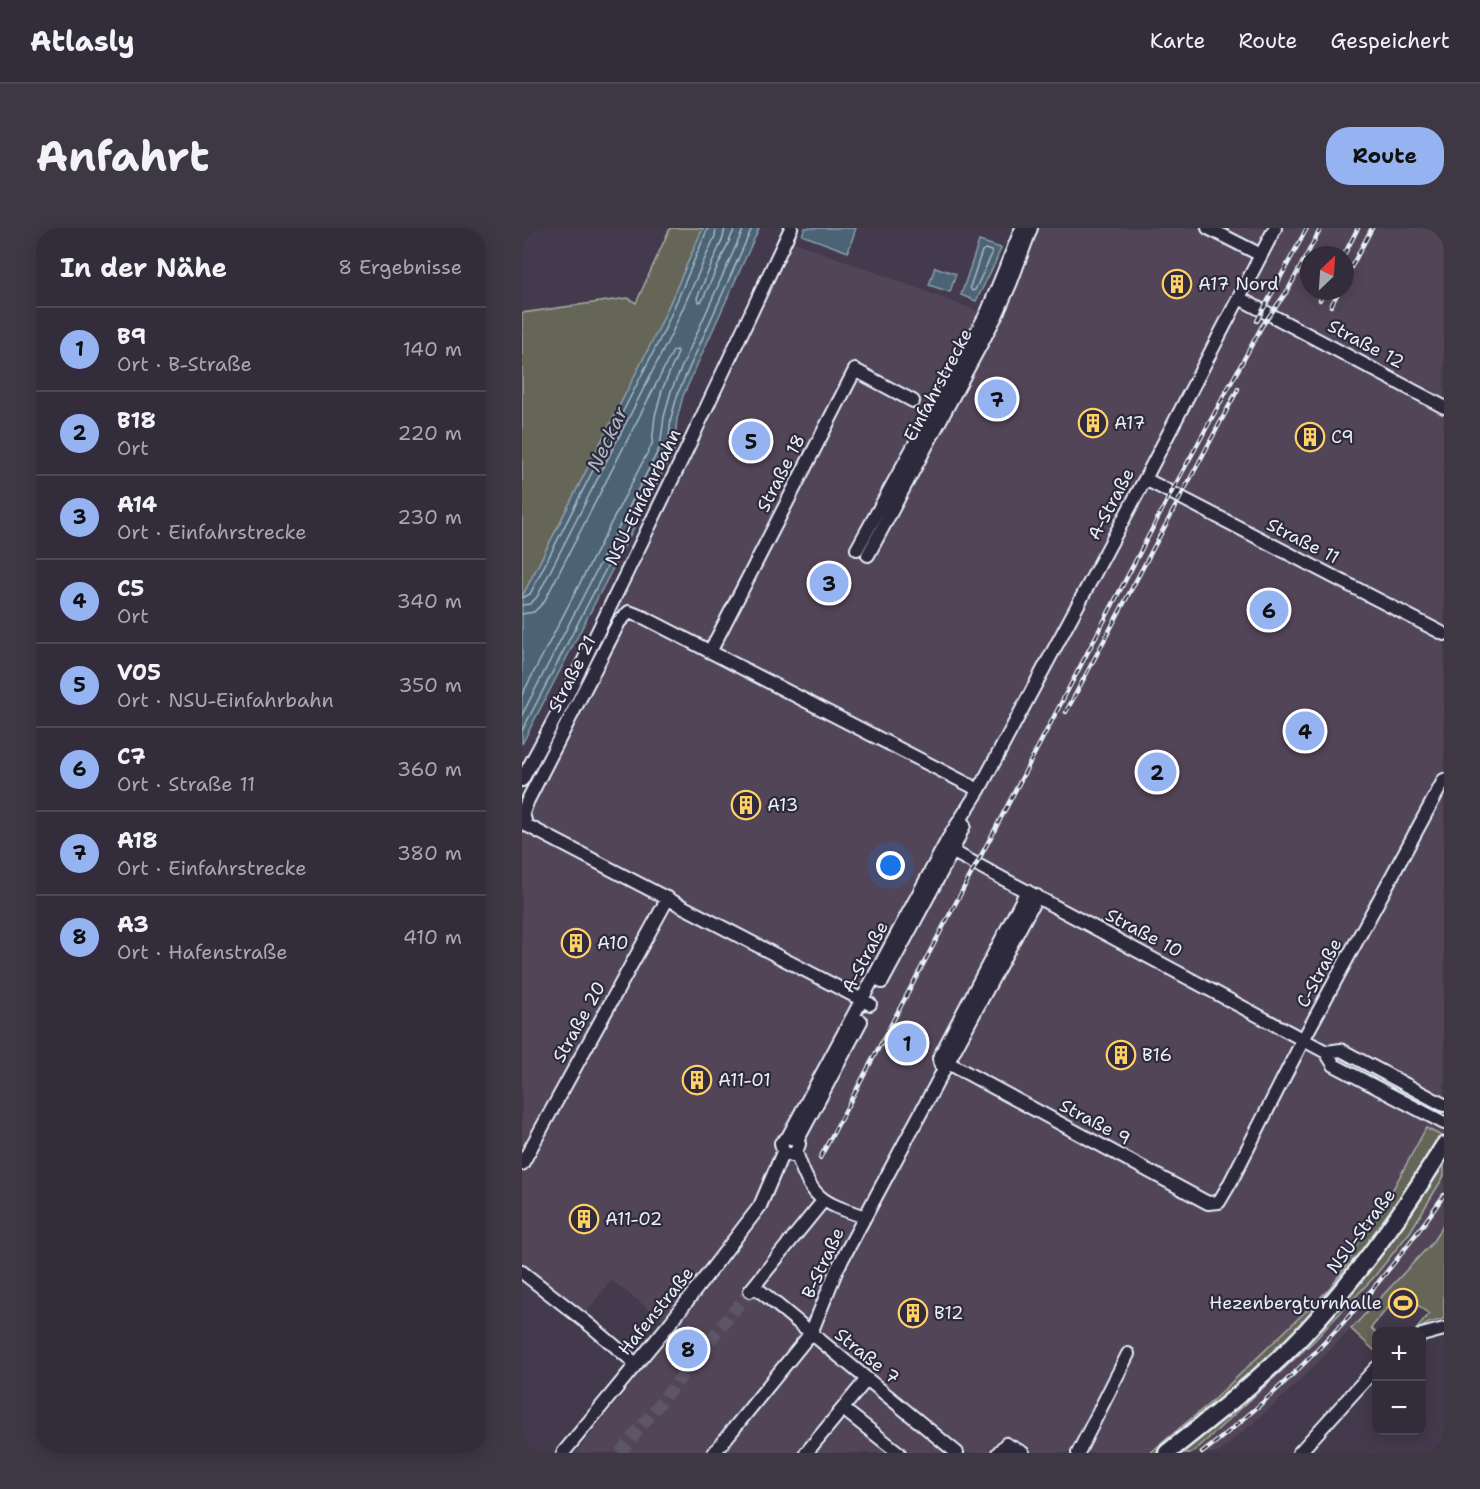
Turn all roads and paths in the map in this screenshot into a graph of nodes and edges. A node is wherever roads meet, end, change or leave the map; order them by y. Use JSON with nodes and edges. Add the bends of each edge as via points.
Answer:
{"nodes":[{"id":1,"x":791,"y":228,"type":"edge"},
{"id":2,"x":1022,"y":228,"type":"edge"},
{"id":3,"x":1031,"y":228,"type":"edge"},
{"id":4,"x":1208,"y":228,"type":"edge"},
{"id":5,"x":1275,"y":228,"type":"edge"},
{"id":6,"x":1261,"y":255,"type":"junction"},
{"id":7,"x":1239,"y":298,"type":"junction"},
{"id":8,"x":912,"y":401,"type":"dead end"},
{"id":9,"x":1444,"y":406,"type":"edge"},
{"id":10,"x":1146,"y":479,"type":"junction"},
{"id":11,"x":1444,"y":634,"type":"edge"},
{"id":12,"x":710,"y":652,"type":"junction"},
{"id":13,"x":522,"y":780,"type":"edge"},
{"id":14,"x":1444,"y":780,"type":"edge"},
{"id":15,"x":978,"y":793,"type":"junction"},
{"id":16,"x":948,"y":850,"type":"junction"},
{"id":17,"x":1032,"y":893,"type":"junction"},
{"id":18,"x":668,"y":898,"type":"junction"},
{"id":19,"x":867,"y":1002,"type":"junction"},
{"id":20,"x":1303,"y":1040,"type":"junction"},
{"id":21,"x":1326,"y":1052,"type":"junction"},
{"id":22,"x":943,"y":1064,"type":"junction"},
{"id":23,"x":1444,"y":1105,"type":"edge"},
{"id":24,"x":1444,"y":1123,"type":"edge"},
{"id":25,"x":1444,"y":1146,"type":"edge"},
{"id":26,"x":791,"y":1147,"type":"junction"},
{"id":27,"x":522,"y":1164,"type":"edge"},
{"id":28,"x":771,"y":1183,"type":"joint"},
{"id":29,"x":1229,"y":1185,"type":"joint"},
{"id":30,"x":823,"y":1201,"type":"junction"},
{"id":31,"x":865,"y":1217,"type":"junction"},
{"id":32,"x":522,"y":1272,"type":"edge"},
{"id":33,"x":1444,"y":1329,"type":"edge"},
{"id":34,"x":811,"y":1333,"type":"junction"},
{"id":35,"x":1426,"y":1334,"type":"edge"},
{"id":36,"x":1128,"y":1354,"type":"dead end"},
{"id":37,"x":636,"y":1364,"type":"junction"},
{"id":38,"x":1372,"y":1374,"type":"edge"},
{"id":39,"x":867,"y":1379,"type":"junction"},
{"id":40,"x":843,"y":1409,"type":"junction"},
{"id":41,"x":1302,"y":1452,"type":"edge"},
{"id":42,"x":563,"y":1453,"type":"edge"},
{"id":43,"x":714,"y":1453,"type":"edge"},
{"id":44,"x":806,"y":1453,"type":"edge"},
{"id":45,"x":899,"y":1453,"type":"edge"},
{"id":46,"x":957,"y":1453,"type":"edge"},
{"id":47,"x":998,"y":1453,"type":"edge"},
{"id":48,"x":1023,"y":1453,"type":"edge"},
{"id":49,"x":1078,"y":1453,"type":"edge"},
{"id":50,"x":1167,"y":1453,"type":"edge"}],
"edges":[{"from":1,"to":13,"type":"street","name":"NSU-Einfahrbahn","via":[[685,453]]},
{"from":2,"to":3,"type":"street","name":"Einfahrstrecke","via":[[987,313],[863,552],[996,316]]},
{"from":4,"to":6,"type":"street"},
{"from":5,"to":6,"type":"street","name":"A-Straße"},
{"from":6,"to":7,"type":"street","name":"A-Straße"},
{"from":7,"to":9,"type":"street","name":"Straße 12"},
{"from":7,"to":10,"type":"street","name":"A-Straße"},
{"from":8,"to":12,"type":"street","name":"Straße 18","via":[[855,370]]},
{"from":10,"to":11,"type":"street","name":"Straße 11"},
{"from":10,"to":15,"type":"street","name":"A-Straße"},
{"from":12,"to":15,"type":"street","name":"Straße 21"},
{"from":12,"to":18,"type":"street","name":"Straße 21","via":[[629,612],[619,622],[523,813],[526,825]]},
{"from":14,"to":20,"type":"street","name":"C-Straße"},
{"from":15,"to":16,"type":"street","name":"A-Straße"},
{"from":16,"to":17,"type":"street","name":"Straße 10"},
{"from":16,"to":19,"type":"street","name":"A-Straße"},
{"from":17,"to":20,"type":"street","name":"Straße 10"},
{"from":17,"to":22,"type":"street","name":"B-Straße"},
{"from":18,"to":19,"type":"street","name":"Straße 21"},
{"from":18,"to":27,"type":"street","name":"Straße 20"},
{"from":19,"to":26,"type":"street","name":"A-Straße"},
{"from":20,"to":21,"type":"street","name":"Straße 10"},
{"from":20,"to":29,"type":"street","name":"C-Straße"},
{"from":21,"to":23,"type":"street","via":[[1341,1050]]},
{"from":21,"to":24,"type":"street","via":[[1334,1065]]},
{"from":22,"to":29,"type":"street","name":"Straße 9","via":[[1208,1203],[1219,1202]]},
{"from":22,"to":31,"type":"street","name":"B-Straße"},
{"from":25,"to":50,"type":"main road","name":"NSU-Straße","via":[[1362,1266],[1302,1336]]},
{"from":26,"to":28,"type":"street","name":"A-Straße","via":[[777,1179]]},
{"from":26,"to":30,"type":"street","via":[[804,1176]]},
{"from":28,"to":37,"type":"street","name":"Hafenstraße","via":[[747,1224]]},
{"from":30,"to":31,"type":"street"},
{"from":30,"to":34,"type":"street","name":"Straße 7","via":[[752,1289]]},
{"from":31,"to":34,"type":"street","name":"B-Straße","via":[[837,1269]]},
{"from":32,"to":37,"type":"street"},
{"from":33,"to":35,"type":"street"},
{"from":34,"to":39,"type":"street","name":"Straße 7"},
{"from":34,"to":43,"type":"street","name":"B-Straße"},
{"from":36,"to":49,"type":"street"},
{"from":37,"to":42,"type":"street","name":"Hafenstraße"},
{"from":38,"to":41,"type":"street"},
{"from":39,"to":40,"type":"street"},
{"from":39,"to":46,"type":"street","name":"Straße 7"},
{"from":40,"to":44,"type":"street"},
{"from":40,"to":45,"type":"street"},
{"from":47,"to":48,"type":"street","via":[[1006,1444]]}]}
